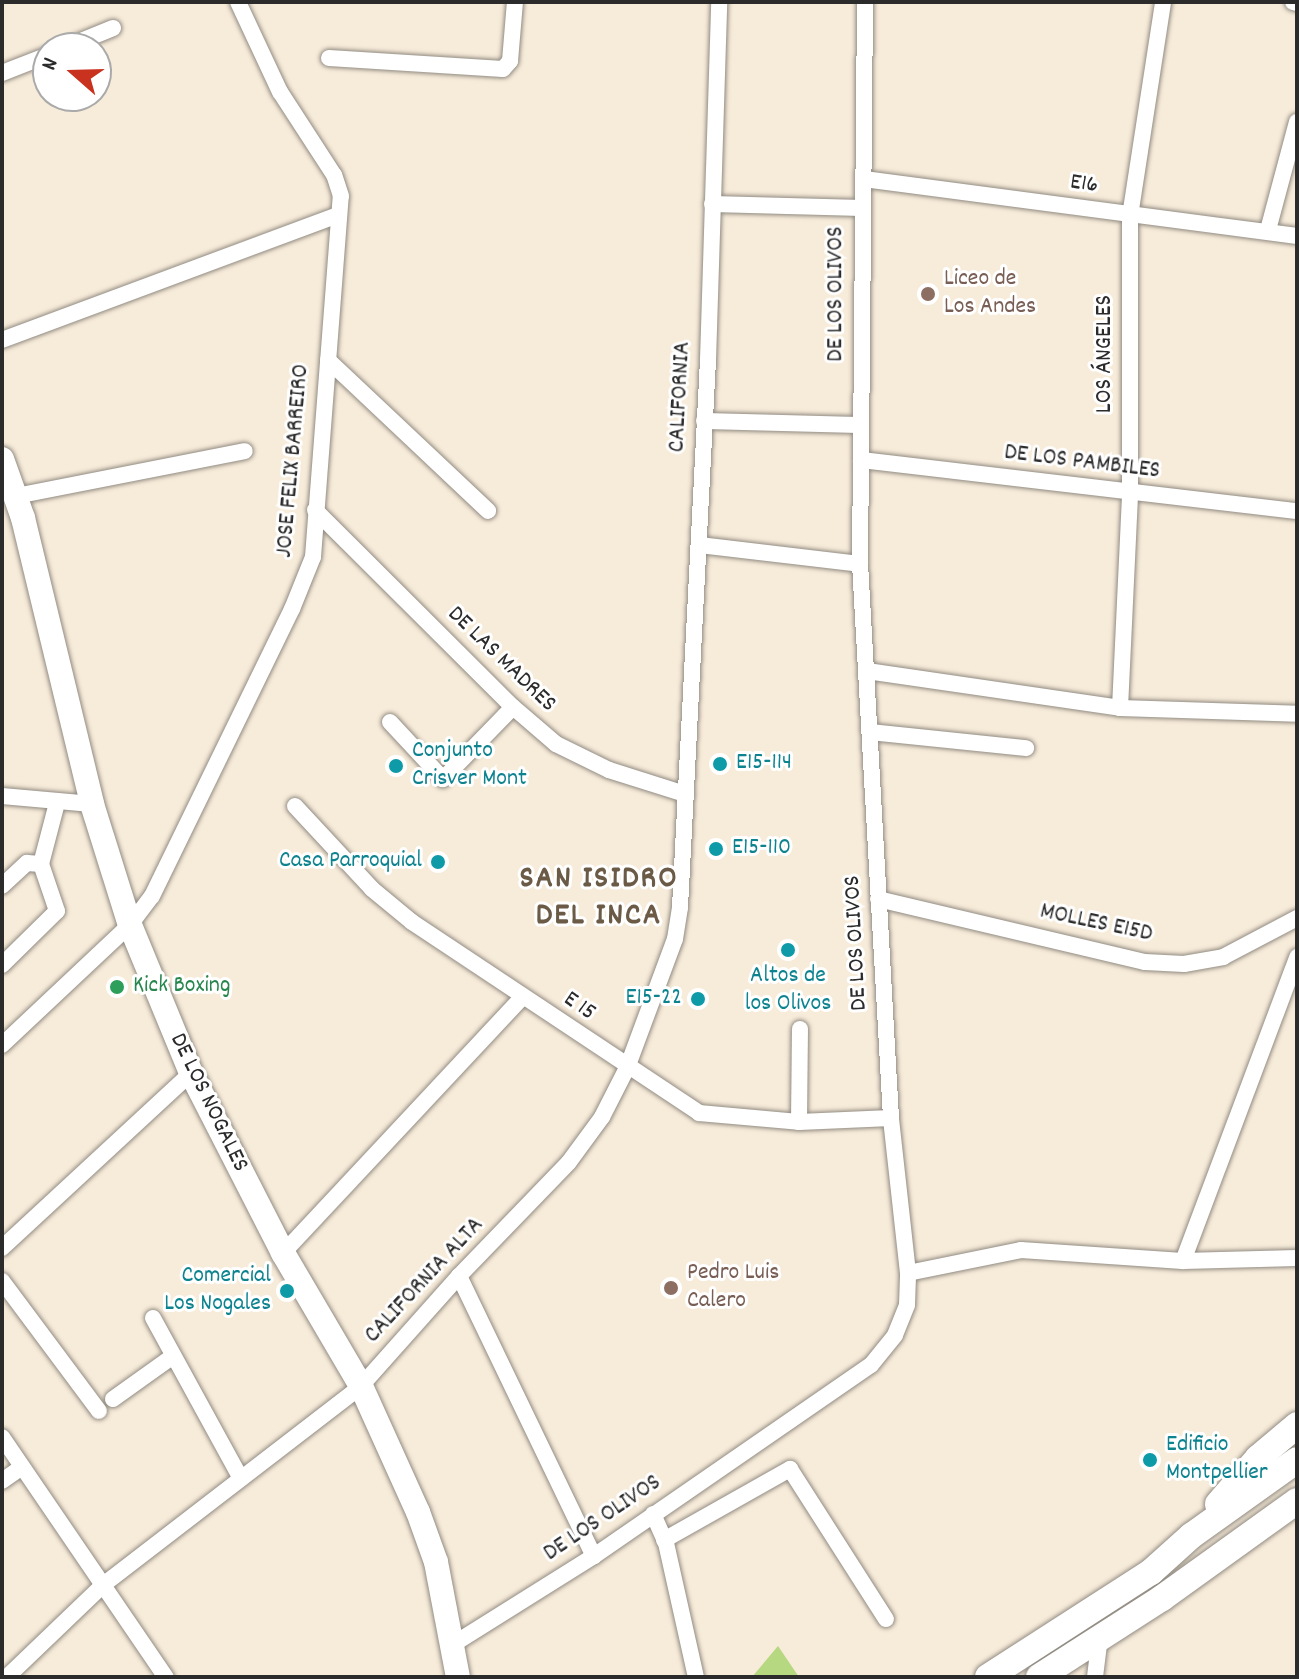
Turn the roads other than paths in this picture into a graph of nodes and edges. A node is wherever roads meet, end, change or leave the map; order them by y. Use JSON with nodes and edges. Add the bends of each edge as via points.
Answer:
{"nodes":[{"id":1,"x":238,"y":2,"type":"edge"},
{"id":2,"x":515,"y":2,"type":"edge"},
{"id":3,"x":719,"y":2,"type":"edge"},
{"id":4,"x":865,"y":2,"type":"edge"},
{"id":5,"x":1163,"y":2,"type":"edge"},
{"id":6,"x":113,"y":28,"type":"dead end"},
{"id":7,"x":103,"y":32,"type":"edge"},
{"id":8,"x":329,"y":58,"type":"dead end"},
{"id":9,"x":32,"y":61,"type":"edge"},
{"id":10,"x":2,"y":73,"type":"edge"},
{"id":11,"x":1297,"y":122,"type":"edge"},
{"id":12,"x":864,"y":179,"type":"junction"},
{"id":13,"x":712,"y":204,"type":"junction"},
{"id":14,"x":862,"y":208,"type":"junction"},
{"id":15,"x":339,"y":215,"type":"junction"},
{"id":16,"x":1130,"y":216,"type":"junction"},
{"id":17,"x":1268,"y":230,"type":"junction"},
{"id":18,"x":1297,"y":236,"type":"edge"},
{"id":19,"x":2,"y":340,"type":"edge"},
{"id":20,"x":328,"y":360,"type":"junction"},
{"id":21,"x":704,"y":421,"type":"junction"},
{"id":22,"x":860,"y":425,"type":"junction"},
{"id":23,"x":245,"y":451,"type":"dead end"},
{"id":24,"x":2,"y":459,"type":"edge"},
{"id":25,"x":861,"y":460,"type":"junction"},
{"id":26,"x":1130,"y":493,"type":"junction"},
{"id":27,"x":16,"y":496,"type":"junction"},
{"id":28,"x":315,"y":510,"type":"junction"},
{"id":29,"x":488,"y":511,"type":"dead end"},
{"id":30,"x":1297,"y":511,"type":"edge"},
{"id":31,"x":699,"y":545,"type":"junction"},
{"id":32,"x":860,"y":564,"type":"junction"},
{"id":33,"x":867,"y":671,"type":"junction"},
{"id":34,"x":513,"y":707,"type":"junction"},
{"id":35,"x":1120,"y":708,"type":"junction"},
{"id":36,"x":1297,"y":714,"type":"edge"},
{"id":37,"x":390,"y":722,"type":"dead end"},
{"id":38,"x":870,"y":732,"type":"junction"},
{"id":39,"x":1026,"y":748,"type":"dead end"},
{"id":40,"x":3,"y":794,"type":"edge"},
{"id":41,"x":685,"y":794,"type":"junction"},
{"id":42,"x":57,"y":803,"type":"junction"},
{"id":43,"x":92,"y":804,"type":"junction"},
{"id":44,"x":295,"y":806,"type":"dead end"},
{"id":45,"x":41,"y":864,"type":"junction"},
{"id":46,"x":2,"y":886,"type":"edge"},
{"id":47,"x":878,"y":899,"type":"junction"},
{"id":48,"x":1297,"y":918,"type":"edge"},
{"id":49,"x":130,"y":925,"type":"junction"},
{"id":50,"x":1297,"y":957,"type":"edge"},
{"id":51,"x":2,"y":965,"type":"edge"},
{"id":52,"x":522,"y":998,"type":"junction"},
{"id":53,"x":800,"y":1029,"type":"dead end"},
{"id":54,"x":2,"y":1045,"type":"edge"},
{"id":55,"x":627,"y":1068,"type":"junction"},
{"id":56,"x":191,"y":1073,"type":"junction"},
{"id":57,"x":891,"y":1118,"type":"junction"},
{"id":58,"x":799,"y":1122,"type":"junction"},
{"id":59,"x":2,"y":1248,"type":"edge"},
{"id":60,"x":283,"y":1253,"type":"junction"},
{"id":61,"x":1297,"y":1258,"type":"edge"},
{"id":62,"x":1183,"y":1261,"type":"junction"},
{"id":63,"x":908,"y":1273,"type":"junction"},
{"id":64,"x":459,"y":1276,"type":"junction"},
{"id":65,"x":2,"y":1281,"type":"edge"},
{"id":66,"x":153,"y":1318,"type":"dead end"},
{"id":67,"x":173,"y":1356,"type":"junction"},
{"id":68,"x":361,"y":1386,"type":"junction"},
{"id":69,"x":113,"y":1399,"type":"dead end"},
{"id":70,"x":99,"y":1411,"type":"dead end"},
{"id":71,"x":1297,"y":1425,"type":"edge"},
{"id":72,"x":2,"y":1437,"type":"edge"},
{"id":73,"x":1297,"y":1460,"type":"edge"},
{"id":74,"x":22,"y":1467,"type":"junction"},
{"id":75,"x":241,"y":1479,"type":"junction"},
{"id":76,"x":2,"y":1481,"type":"edge"},
{"id":77,"x":1297,"y":1501,"type":"edge"},
{"id":78,"x":653,"y":1514,"type":"junction"},
{"id":79,"x":1297,"y":1518,"type":"edge"},
{"id":80,"x":1260,"y":1527,"type":"junction"},
{"id":81,"x":1191,"y":1536,"type":"junction"},
{"id":82,"x":664,"y":1540,"type":"junction"},
{"id":83,"x":594,"y":1556,"type":"junction"},
{"id":84,"x":103,"y":1585,"type":"junction"},
{"id":85,"x":886,"y":1619,"type":"dead end"},
{"id":86,"x":1100,"y":1638,"type":"junction"},
{"id":87,"x":452,"y":1645,"type":"junction"},
{"id":88,"x":7,"y":1677,"type":"edge"},
{"id":89,"x":166,"y":1677,"type":"edge"},
{"id":90,"x":458,"y":1677,"type":"edge"},
{"id":91,"x":696,"y":1677,"type":"edge"},
{"id":92,"x":988,"y":1677,"type":"edge"},
{"id":93,"x":1039,"y":1677,"type":"edge"},
{"id":94,"x":1095,"y":1677,"type":"edge"}],
"edges":[{"from":1,"to":15,"type":"street","name":"JOSE FELIX BARREIRO","via":[[280,92],[334,175],[341,196]]},
{"from":2,"to":8,"type":"street","via":[[510,61],[503,69]]},
{"from":3,"to":13,"type":"street","name":"CALIFORNIA"},
{"from":4,"to":12,"type":"street","name":"DE LOS OLIVOS"},
{"from":5,"to":16,"type":"street","name":"LOS ÁNGELES"},
{"from":6,"to":7,"type":"street"},
{"from":9,"to":10,"type":"street"},
{"from":11,"to":17,"type":"street"},
{"from":12,"to":14,"type":"street","name":"DE LOS OLIVOS"},
{"from":12,"to":16,"type":"street","name":"E16"},
{"from":13,"to":14,"type":"street"},
{"from":13,"to":21,"type":"street","name":"CALIFORNIA"},
{"from":14,"to":22,"type":"street","name":"DE LOS OLIVOS"},
{"from":15,"to":19,"type":"street"},
{"from":15,"to":20,"type":"street","name":"JOSE FELIX BARREIRO"},
{"from":16,"to":17,"type":"street","name":"E16"},
{"from":16,"to":26,"type":"street","name":"LOS ÁNGELES"},
{"from":17,"to":18,"type":"street","name":"E16"},
{"from":20,"to":28,"type":"street","name":"JOSE FELIX BARREIRO"},
{"from":20,"to":29,"type":"street"},
{"from":21,"to":22,"type":"street"},
{"from":21,"to":31,"type":"street","name":"CALIFORNIA"},
{"from":22,"to":25,"type":"street","name":"DE LOS OLIVOS"},
{"from":23,"to":27,"type":"street"},
{"from":24,"to":27,"type":"street","name":"DE LOS NOGALES"},
{"from":25,"to":26,"type":"street","name":"DE LOS PAMBILES"},
{"from":25,"to":32,"type":"street","name":"DE LOS OLIVOS"},
{"from":26,"to":30,"type":"street","name":"DE LOS PAMBILES"},
{"from":26,"to":35,"type":"street","name":"LOS ÁNGELES"},
{"from":27,"to":43,"type":"street","name":"DE LOS NOGALES"},
{"from":28,"to":34,"type":"street","name":"DE LAS MADRES"},
{"from":28,"to":49,"type":"street","name":"JOSE FELIX BARREIRO","via":[[313,557],[300,592],[157,888]]},
{"from":31,"to":32,"type":"street"},
{"from":31,"to":41,"type":"street","name":"CALIFORNIA"},
{"from":32,"to":33,"type":"street","name":"DE LOS OLIVOS"},
{"from":33,"to":35,"type":"street"},
{"from":33,"to":38,"type":"street","name":"DE LOS OLIVOS"},
{"from":34,"to":37,"type":"street","via":[[443,779]]},
{"from":34,"to":41,"type":"street","name":"DE LAS MADRES","via":[[556,744],[609,770]]},
{"from":35,"to":36,"type":"street"},
{"from":38,"to":39,"type":"street"},
{"from":38,"to":47,"type":"street","name":"DE LOS OLIVOS"},
{"from":40,"to":42,"type":"street"},
{"from":41,"to":55,"type":"street","name":"CALIFORNIA ALTA","via":[[678,923]]},
{"from":42,"to":43,"type":"street"},
{"from":42,"to":45,"type":"street"},
{"from":43,"to":49,"type":"street","name":"DE LOS NOGALES"},
{"from":44,"to":52,"type":"street","name":"E 15","via":[[372,889]]},
{"from":45,"to":46,"type":"street","via":[[27,863]]},
{"from":45,"to":51,"type":"street","via":[[57,911]]},
{"from":47,"to":48,"type":"street","name":"MOLLES E15D","via":[[1145,962],[1184,964],[1223,957]]},
{"from":47,"to":57,"type":"street","name":"DE LOS OLIVOS"},
{"from":49,"to":54,"type":"street","name":"JOSE FELIX BARREIRO"},
{"from":49,"to":56,"type":"street","name":"DE LOS NOGALES"},
{"from":50,"to":62,"type":"street"},
{"from":52,"to":55,"type":"street","name":"E 15"},
{"from":52,"to":60,"type":"street"},
{"from":53,"to":58,"type":"street"},
{"from":55,"to":58,"type":"street","name":"E 15","via":[[707,1116]]},
{"from":55,"to":64,"type":"street","name":"CALIFORNIA ALTA","via":[[575,1155]]},
{"from":56,"to":59,"type":"street"},
{"from":56,"to":60,"type":"street","name":"DE LOS NOGALES"},
{"from":57,"to":58,"type":"street","name":"E 15"},
{"from":57,"to":63,"type":"street","name":"DE LOS OLIVOS"},
{"from":60,"to":68,"type":"street","name":"DE LOS NOGALES"},
{"from":61,"to":62,"type":"street"},
{"from":62,"to":63,"type":"street","via":[[1021,1250]]},
{"from":63,"to":78,"type":"street","name":"DE LOS OLIVOS","via":[[907,1305],[895,1335],[871,1365]]},
{"from":64,"to":68,"type":"street","name":"CALIFORNIA ALTA"},
{"from":64,"to":83,"type":"street"},
{"from":65,"to":70,"type":"street"},
{"from":66,"to":67,"type":"street"},
{"from":67,"to":69,"type":"street"},
{"from":67,"to":75,"type":"street"},
{"from":68,"to":75,"type":"street","name":"CALIFORNIA ALTA"},
{"from":68,"to":87,"type":"street","name":"DE LOS NOGALES","via":[[436,1562]]},
{"from":71,"to":81,"type":"main road","via":[[1258,1458]]},
{"from":72,"to":74,"type":"street"},
{"from":73,"to":81,"type":"main road"},
{"from":74,"to":76,"type":"street"},
{"from":74,"to":84,"type":"street"},
{"from":75,"to":84,"type":"street","name":"CALIFORNIA ALTA"},
{"from":77,"to":80,"type":"main road"},
{"from":78,"to":82,"type":"street"},
{"from":78,"to":83,"type":"street","name":"DE LOS OLIVOS"},
{"from":79,"to":80,"type":"main road"},
{"from":80,"to":86,"type":"main road"},
{"from":81,"to":92,"type":"main road","via":[[1151,1572]]},
{"from":82,"to":85,"type":"street","via":[[790,1469]]},
{"from":82,"to":91,"type":"street"},
{"from":83,"to":87,"type":"street","name":"DE LOS OLIVOS"},
{"from":84,"to":88,"type":"street","name":"CALIFORNIA ALTA"},
{"from":84,"to":89,"type":"street"},
{"from":86,"to":93,"type":"main road"},
{"from":86,"to":94,"type":"street"},
{"from":87,"to":90,"type":"street","name":"DE LOS NOGALES"}]}
